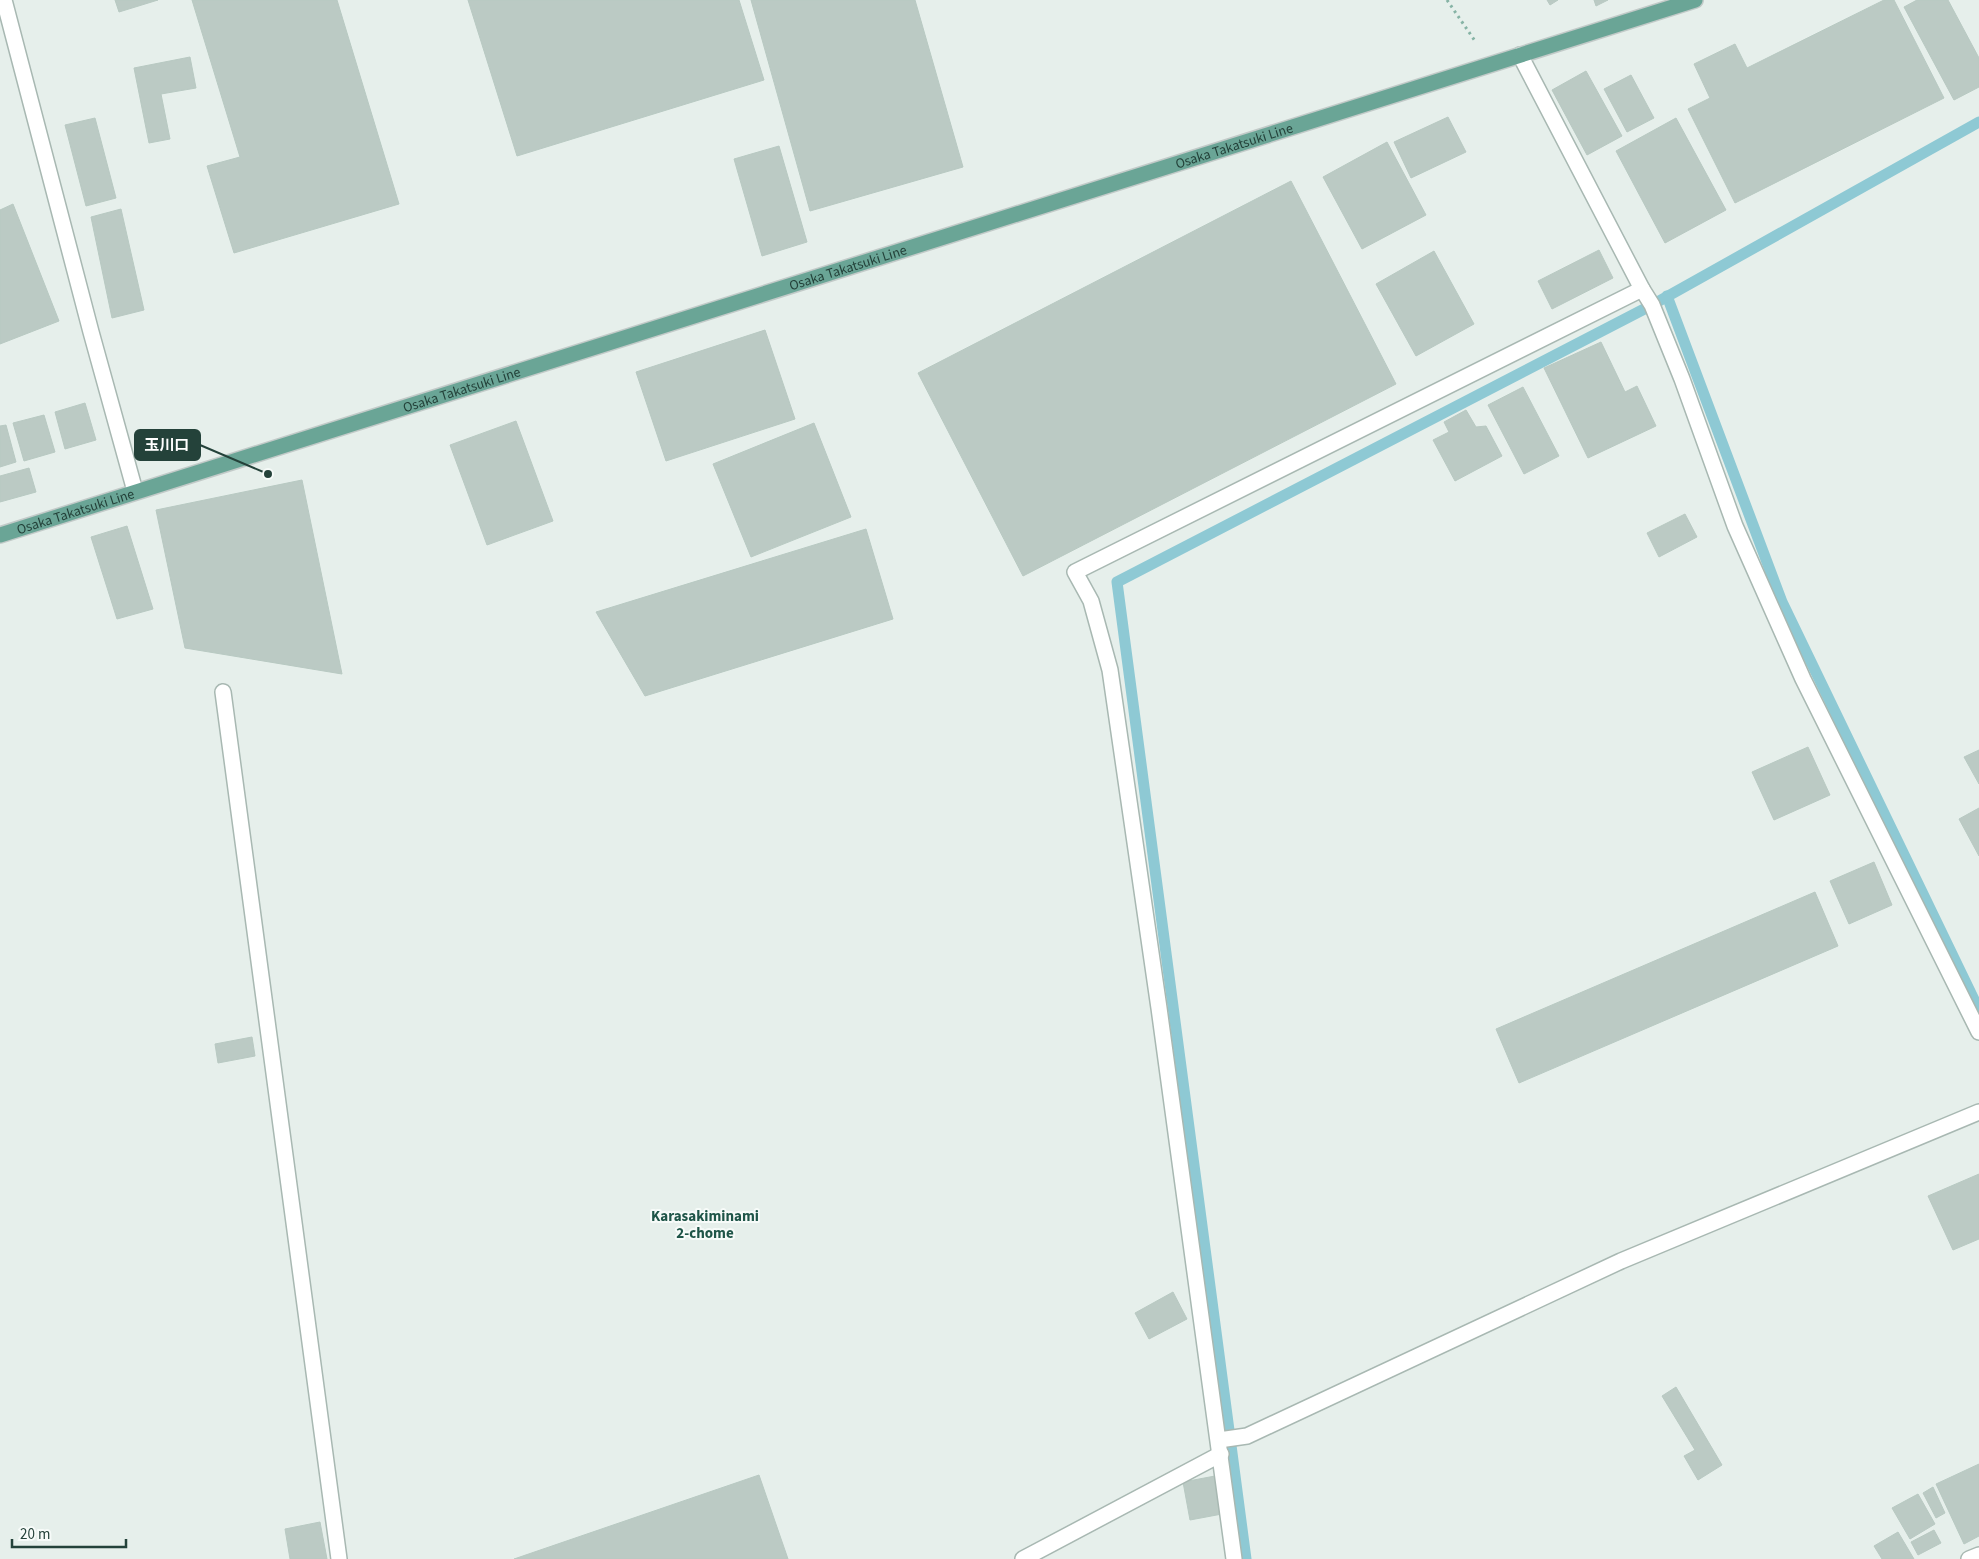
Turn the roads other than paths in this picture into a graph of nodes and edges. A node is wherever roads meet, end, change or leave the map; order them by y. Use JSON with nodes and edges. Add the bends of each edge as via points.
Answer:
{"nodes":[{"id":1,"x":4,"y":0,"type":"edge"},
{"id":2,"x":1695,"y":0,"type":"edge"},
{"id":3,"x":1667,"y":4,"type":"edge"},
{"id":4,"x":1520,"y":55,"type":"junction"},
{"id":5,"x":1642,"y":289,"type":"junction"},
{"id":6,"x":135,"y":492,"type":"junction"},
{"id":7,"x":0,"y":535,"type":"edge"},
{"id":8,"x":223,"y":692,"type":"dead end"},
{"id":9,"x":1979,"y":1032,"type":"edge"},
{"id":10,"x":1979,"y":1112,"type":"edge"},
{"id":11,"x":1220,"y":1447,"type":"junction"},
{"id":12,"x":1979,"y":1555,"type":"edge"},
{"id":13,"x":339,"y":1559,"type":"edge"},
{"id":14,"x":1023,"y":1559,"type":"edge"},
{"id":15,"x":1234,"y":1559,"type":"edge"},
{"id":16,"x":1969,"y":1559,"type":"edge"}],
"edges":[{"from":1,"to":6,"type":"street"},
{"from":2,"to":3,"type":"main road","name":"Osaka Takatsuki Line"},
{"from":3,"to":4,"type":"main road","name":"Osaka Takatsuki Line"},
{"from":4,"to":5,"type":"street"},
{"from":4,"to":6,"type":"main road","name":"Osaka Takatsuki Line"},
{"from":5,"to":9,"type":"street","via":[[1682,379],[1735,526],[1803,680]]},
{"from":5,"to":11,"type":"street","via":[[1075,572],[1091,602],[1110,670]]},
{"from":6,"to":7,"type":"main road","name":"Osaka Takatsuki Line"},
{"from":8,"to":13,"type":"street"},
{"from":10,"to":11,"type":"street","via":[[1621,1261]]},
{"from":11,"to":14,"type":"street"},
{"from":11,"to":15,"type":"street"},
{"from":12,"to":16,"type":"street"}]}
